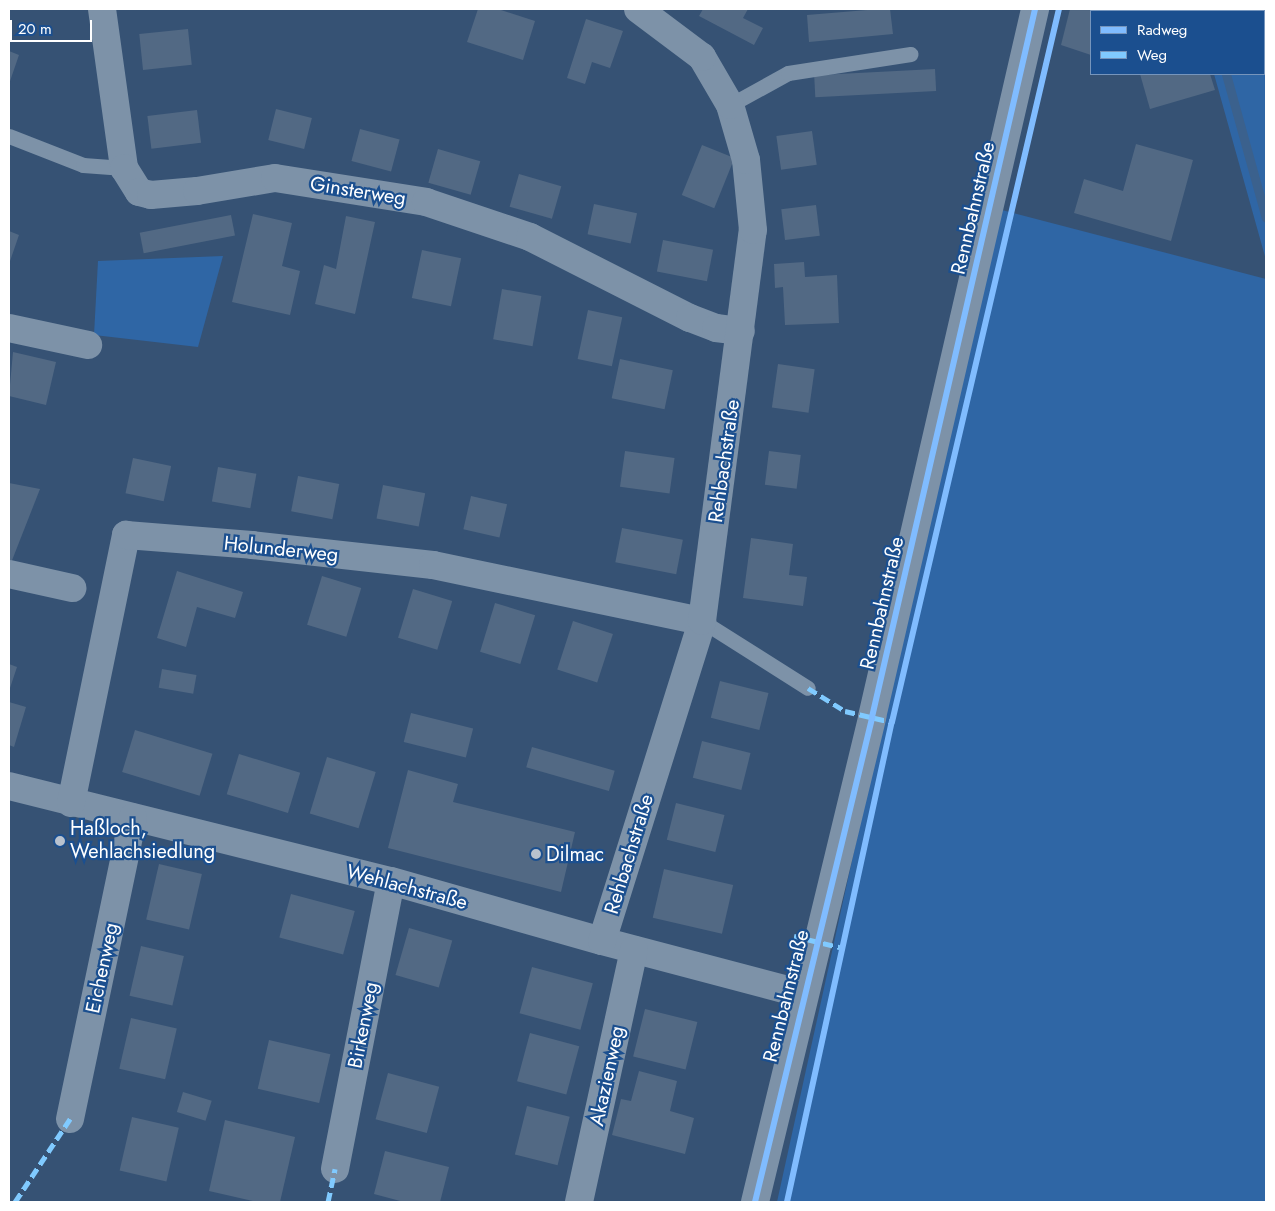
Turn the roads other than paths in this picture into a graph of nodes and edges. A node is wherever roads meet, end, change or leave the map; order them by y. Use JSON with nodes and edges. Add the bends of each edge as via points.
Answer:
{"nodes":[{"id":1,"x":102,"y":9,"type":"edge"},
{"id":2,"x":638,"y":9,"type":"edge"},
{"id":3,"x":1035,"y":9,"type":"edge"},
{"id":4,"x":911,"y":54,"type":"dead end"},
{"id":5,"x":730,"y":104,"type":"junction"},
{"id":6,"x":9,"y":136,"type":"edge"},
{"id":7,"x":124,"y":168,"type":"junction"},
{"id":8,"x":9,"y":328,"type":"edge"},
{"id":9,"x":741,"y":331,"type":"junction"},
{"id":10,"x":88,"y":345,"type":"dead end"},
{"id":11,"x":9,"y":574,"type":"edge"},
{"id":12,"x":72,"y":588,"type":"dead end"},
{"id":13,"x":702,"y":621,"type":"junction"},
{"id":14,"x":808,"y":688,"type":"dead end"},
{"id":15,"x":9,"y":786,"type":"edge"},
{"id":16,"x":71,"y":803,"type":"junction"},
{"id":17,"x":133,"y":818,"type":"junction"},
{"id":18,"x":391,"y":881,"type":"junction"},
{"id":19,"x":602,"y":941,"type":"junction"},
{"id":20,"x":634,"y":950,"type":"junction"},
{"id":21,"x":803,"y":994,"type":"junction"},
{"id":22,"x":70,"y":1118,"type":"dead end"},
{"id":23,"x":335,"y":1170,"type":"dead end"},
{"id":24,"x":580,"y":1202,"type":"edge"},
{"id":25,"x":755,"y":1202,"type":"edge"}],
"edges":[{"from":1,"to":7,"type":"street","name":"Ginsterweg"},
{"from":2,"to":5,"type":"street","name":"Rehbachstraße","via":[[702,57]]},
{"from":3,"to":21,"type":"street","name":"Rennbahnstraße","via":[[872,717]]},
{"from":4,"to":5,"type":"lane","via":[[788,73]]},
{"from":5,"to":9,"type":"street","name":"Rehbachstraße","via":[[746,160],[753,230]]},
{"from":6,"to":7,"type":"lane","via":[[83,165]]},
{"from":7,"to":9,"type":"street","name":"Ginsterweg","via":[[139,192],[151,195],[275,178],[426,202],[530,237],[690,318],[716,328]]},
{"from":8,"to":10,"type":"street"},
{"from":9,"to":13,"type":"street","name":"Rehbachstraße"},
{"from":11,"to":12,"type":"street"},
{"from":13,"to":14,"type":"lane"},
{"from":13,"to":16,"type":"street","name":"Holunderweg","via":[[433,566],[252,545],[126,536]]},
{"from":13,"to":19,"type":"street","name":"Rehbachstraße"},
{"from":15,"to":16,"type":"street","name":"Wehlachstraße"},
{"from":16,"to":17,"type":"street","name":"Wehlachstraße"},
{"from":17,"to":18,"type":"street","name":"Wehlachstraße"},
{"from":17,"to":22,"type":"street","name":"Eichenweg"},
{"from":18,"to":19,"type":"street","name":"Wehlachstraße"},
{"from":18,"to":23,"type":"street","name":"Birkenweg"},
{"from":19,"to":20,"type":"street","name":"Wehlachstraße"},
{"from":20,"to":21,"type":"street","name":"Wehlachstraße"},
{"from":20,"to":24,"type":"street","name":"Akazienweg"},
{"from":21,"to":25,"type":"street","name":"Rennbahnstraße"}]}
